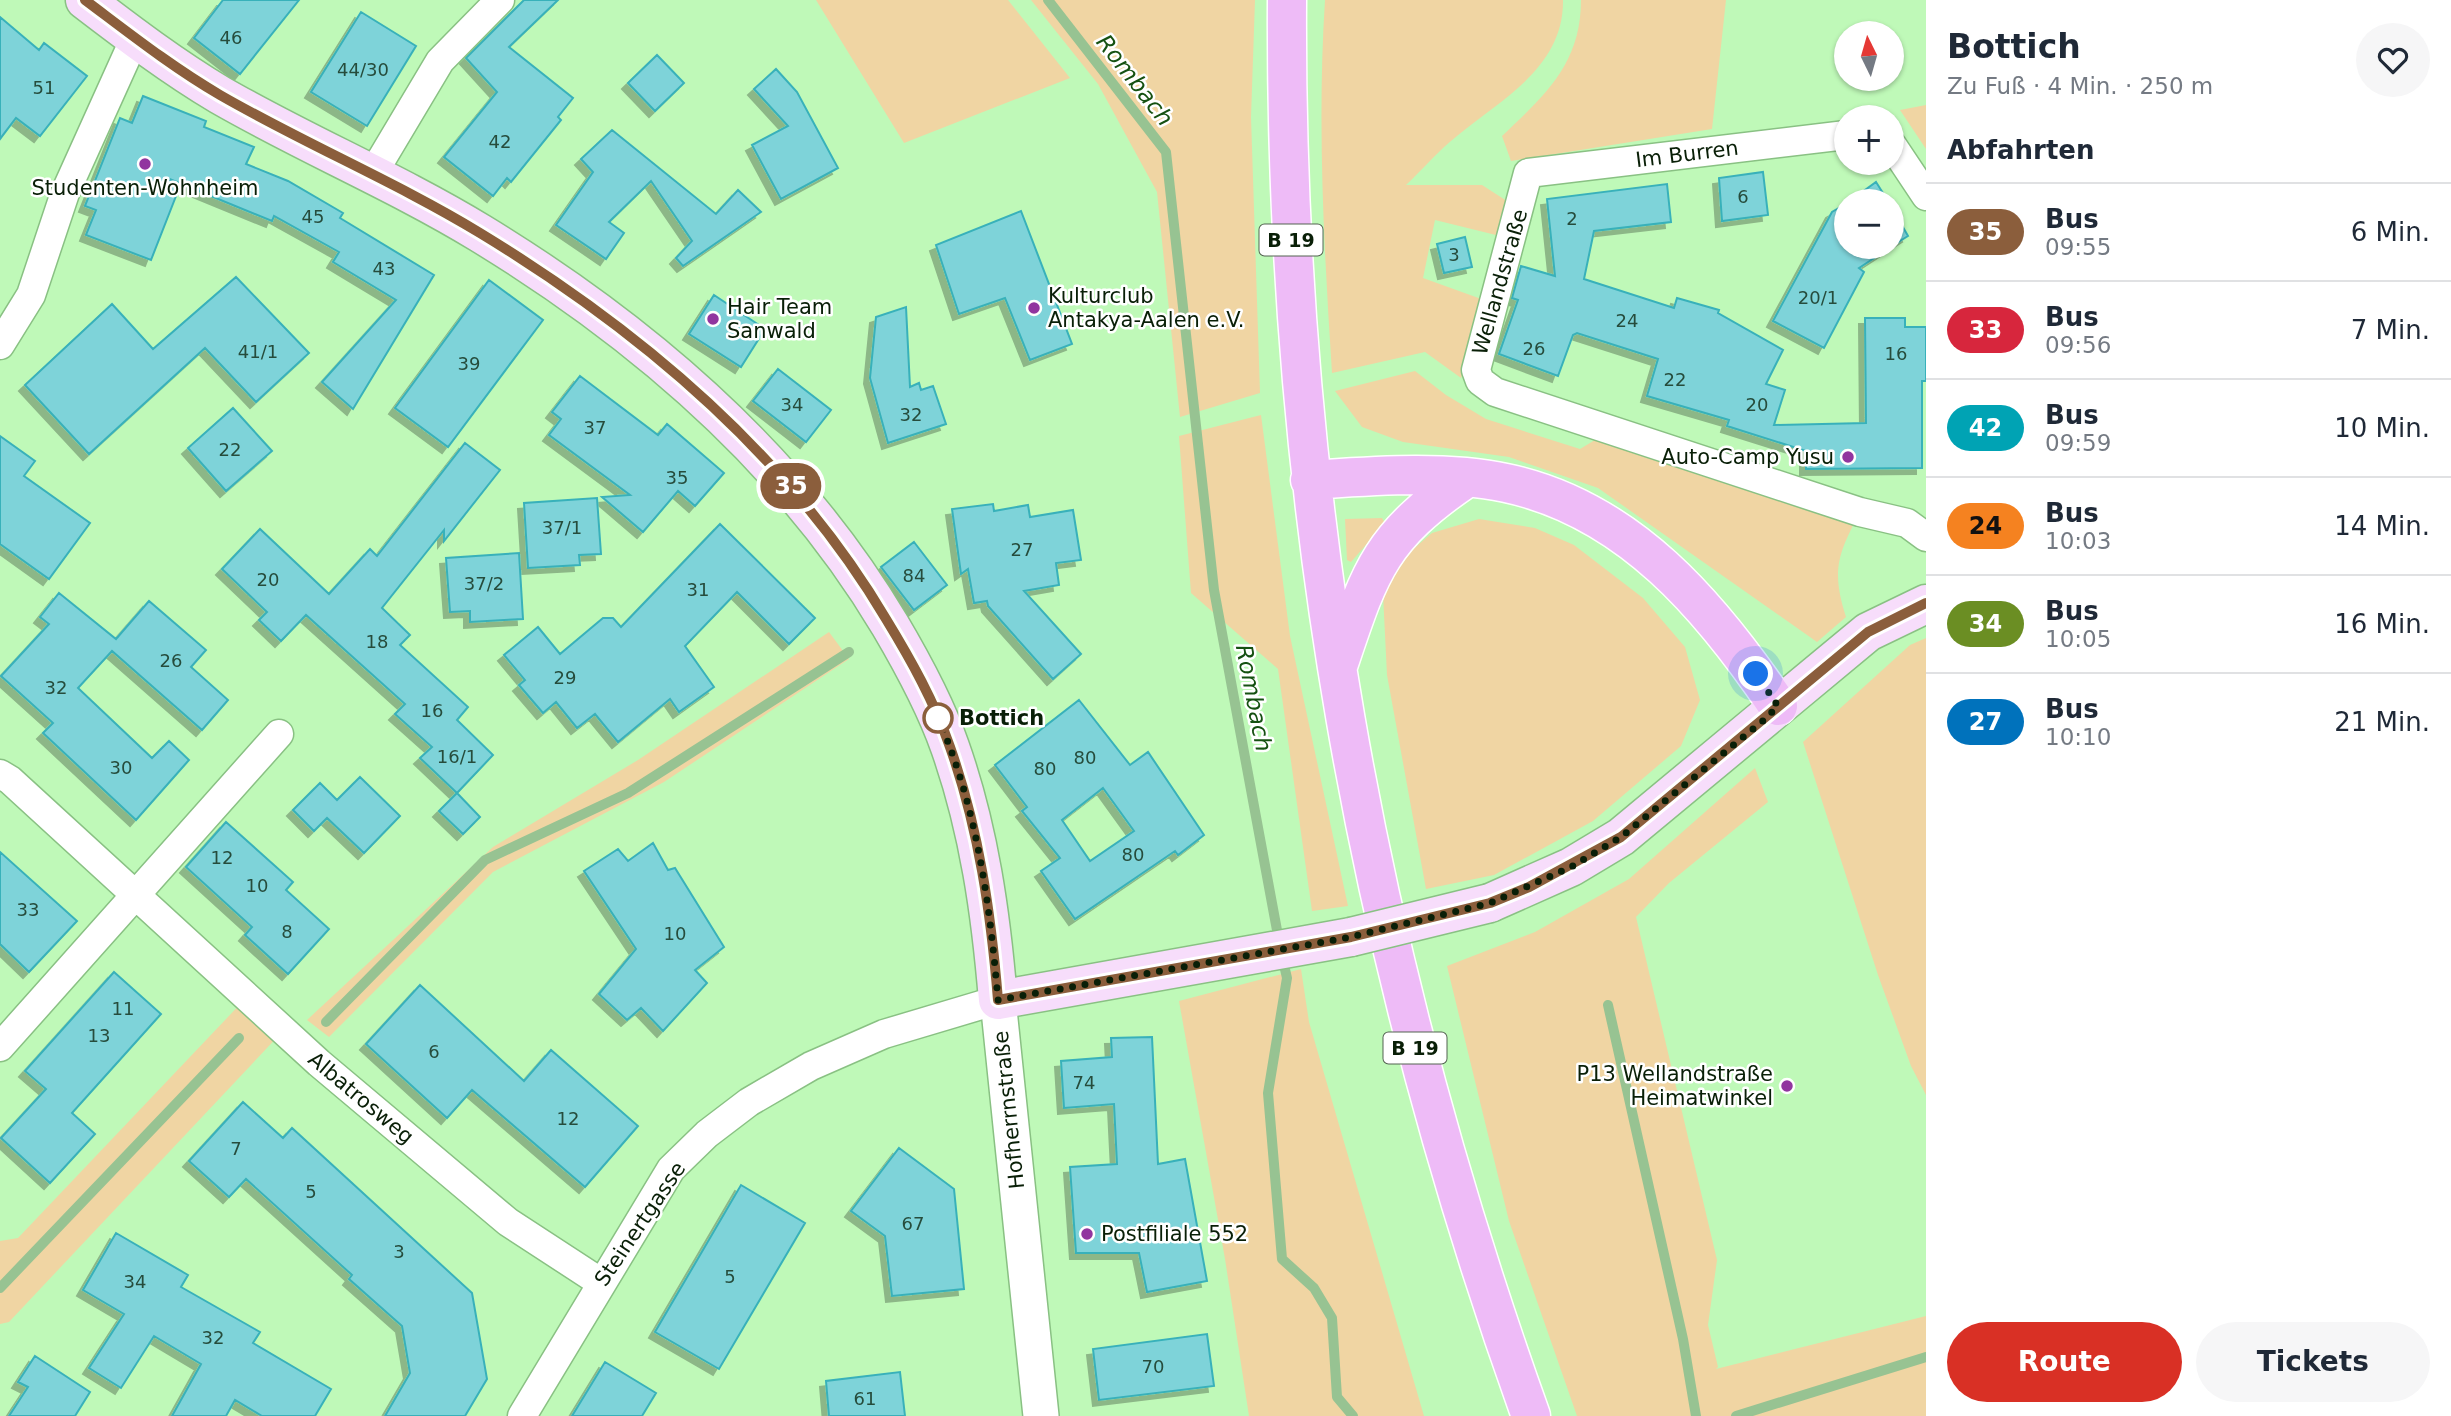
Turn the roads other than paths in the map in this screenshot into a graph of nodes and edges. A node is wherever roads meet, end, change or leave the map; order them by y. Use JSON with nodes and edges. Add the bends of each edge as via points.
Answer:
{"nodes":[{"id":1,"x":85,"y":0,"type":"edge"},
{"id":2,"x":500,"y":0,"type":"edge"},
{"id":3,"x":1287,"y":0,"type":"edge"},
{"id":4,"x":135,"y":38,"type":"junction"},
{"id":5,"x":1834,"y":136,"type":"edge"},
{"id":6,"x":1904,"y":163,"type":"edge"},
{"id":7,"x":1528,"y":173,"type":"joint"},
{"id":8,"x":372,"y":175,"type":"junction"},
{"id":9,"x":1926,"y":196,"type":"edge"},
{"id":10,"x":0,"y":345,"type":"edge"},
{"id":11,"x":1465,"y":479,"type":"junction"},
{"id":12,"x":1310,"y":480,"type":"junction"},
{"id":13,"x":1925,"y":535,"type":"edge"},
{"id":14,"x":1926,"y":604,"type":"edge"},
{"id":15,"x":1336,"y":671,"type":"junction"},
{"id":16,"x":1778,"y":706,"type":"junction"},
{"id":17,"x":279,"y":734,"type":"dead end"},
{"id":18,"x":0,"y":774,"type":"edge"},
{"id":19,"x":135,"y":897,"type":"junction"},
{"id":20,"x":998,"y":1000,"type":"junction"},
{"id":21,"x":0,"y":1047,"type":"edge"},
{"id":22,"x":600,"y":1282,"type":"junction"},
{"id":23,"x":523,"y":1416,"type":"edge"},
{"id":24,"x":1041,"y":1416,"type":"edge"},
{"id":25,"x":1531,"y":1416,"type":"edge"}],
"edges":[{"from":1,"to":4,"type":"main road"},
{"from":2,"to":8,"type":"street","via":[[440,61]]},
{"from":3,"to":12,"type":"main road","number":"B 19","via":[[1290,216]]},
{"from":4,"to":8,"type":"main road","via":[[218,94]]},
{"from":4,"to":10,"type":"street","via":[[65,193],[31,295]]},
{"from":5,"to":7,"type":"street","name":"Im Burren"},
{"from":6,"to":9,"type":"street"},
{"from":7,"to":13,"type":"street","name":"Wellandstraße","via":[[1478,357],[1480,381],[1495,392],[1860,512],[1907,523]]},
{"from":8,"to":20,"type":"main road","name":"Hofherrnstraße","via":[[529,264],[690,384],[790,484],[862,578],[921,676],[950,747],[990,906]]},
{"from":11,"to":12,"type":"main road","via":[[1377,476]]},
{"from":11,"to":15,"type":"main road","via":[[1411,519],[1383,552]]},
{"from":11,"to":16,"type":"main road","via":[[1542,491],[1575,505],[1633,542],[1691,591]]},
{"from":12,"to":15,"type":"main road","number":"B 19"},
{"from":14,"to":16,"type":"main road","via":[[1868,632]]},
{"from":15,"to":25,"type":"main road","number":"B 19","via":[[1370,855],[1421,1072]]},
{"from":16,"to":20,"type":"main road","bridge":true,"via":[[1621,837],[1571,867],[1490,903],[1422,922],[1257,955]]},
{"from":17,"to":19,"type":"street"},
{"from":18,"to":19,"type":"street","name":"Albatrosweg"},
{"from":19,"to":21,"type":"street"},
{"from":19,"to":22,"type":"street","name":"Albatrosweg","via":[[283,1031],[508,1222]]},
{"from":20,"to":22,"type":"street","name":"Steinertgasse","via":[[884,1034],[811,1066],[748,1102],[671,1170]]},
{"from":20,"to":24,"type":"street","name":"Hofherrnstraße"},
{"from":22,"to":23,"type":"street","name":"Steinertgasse"}]}
